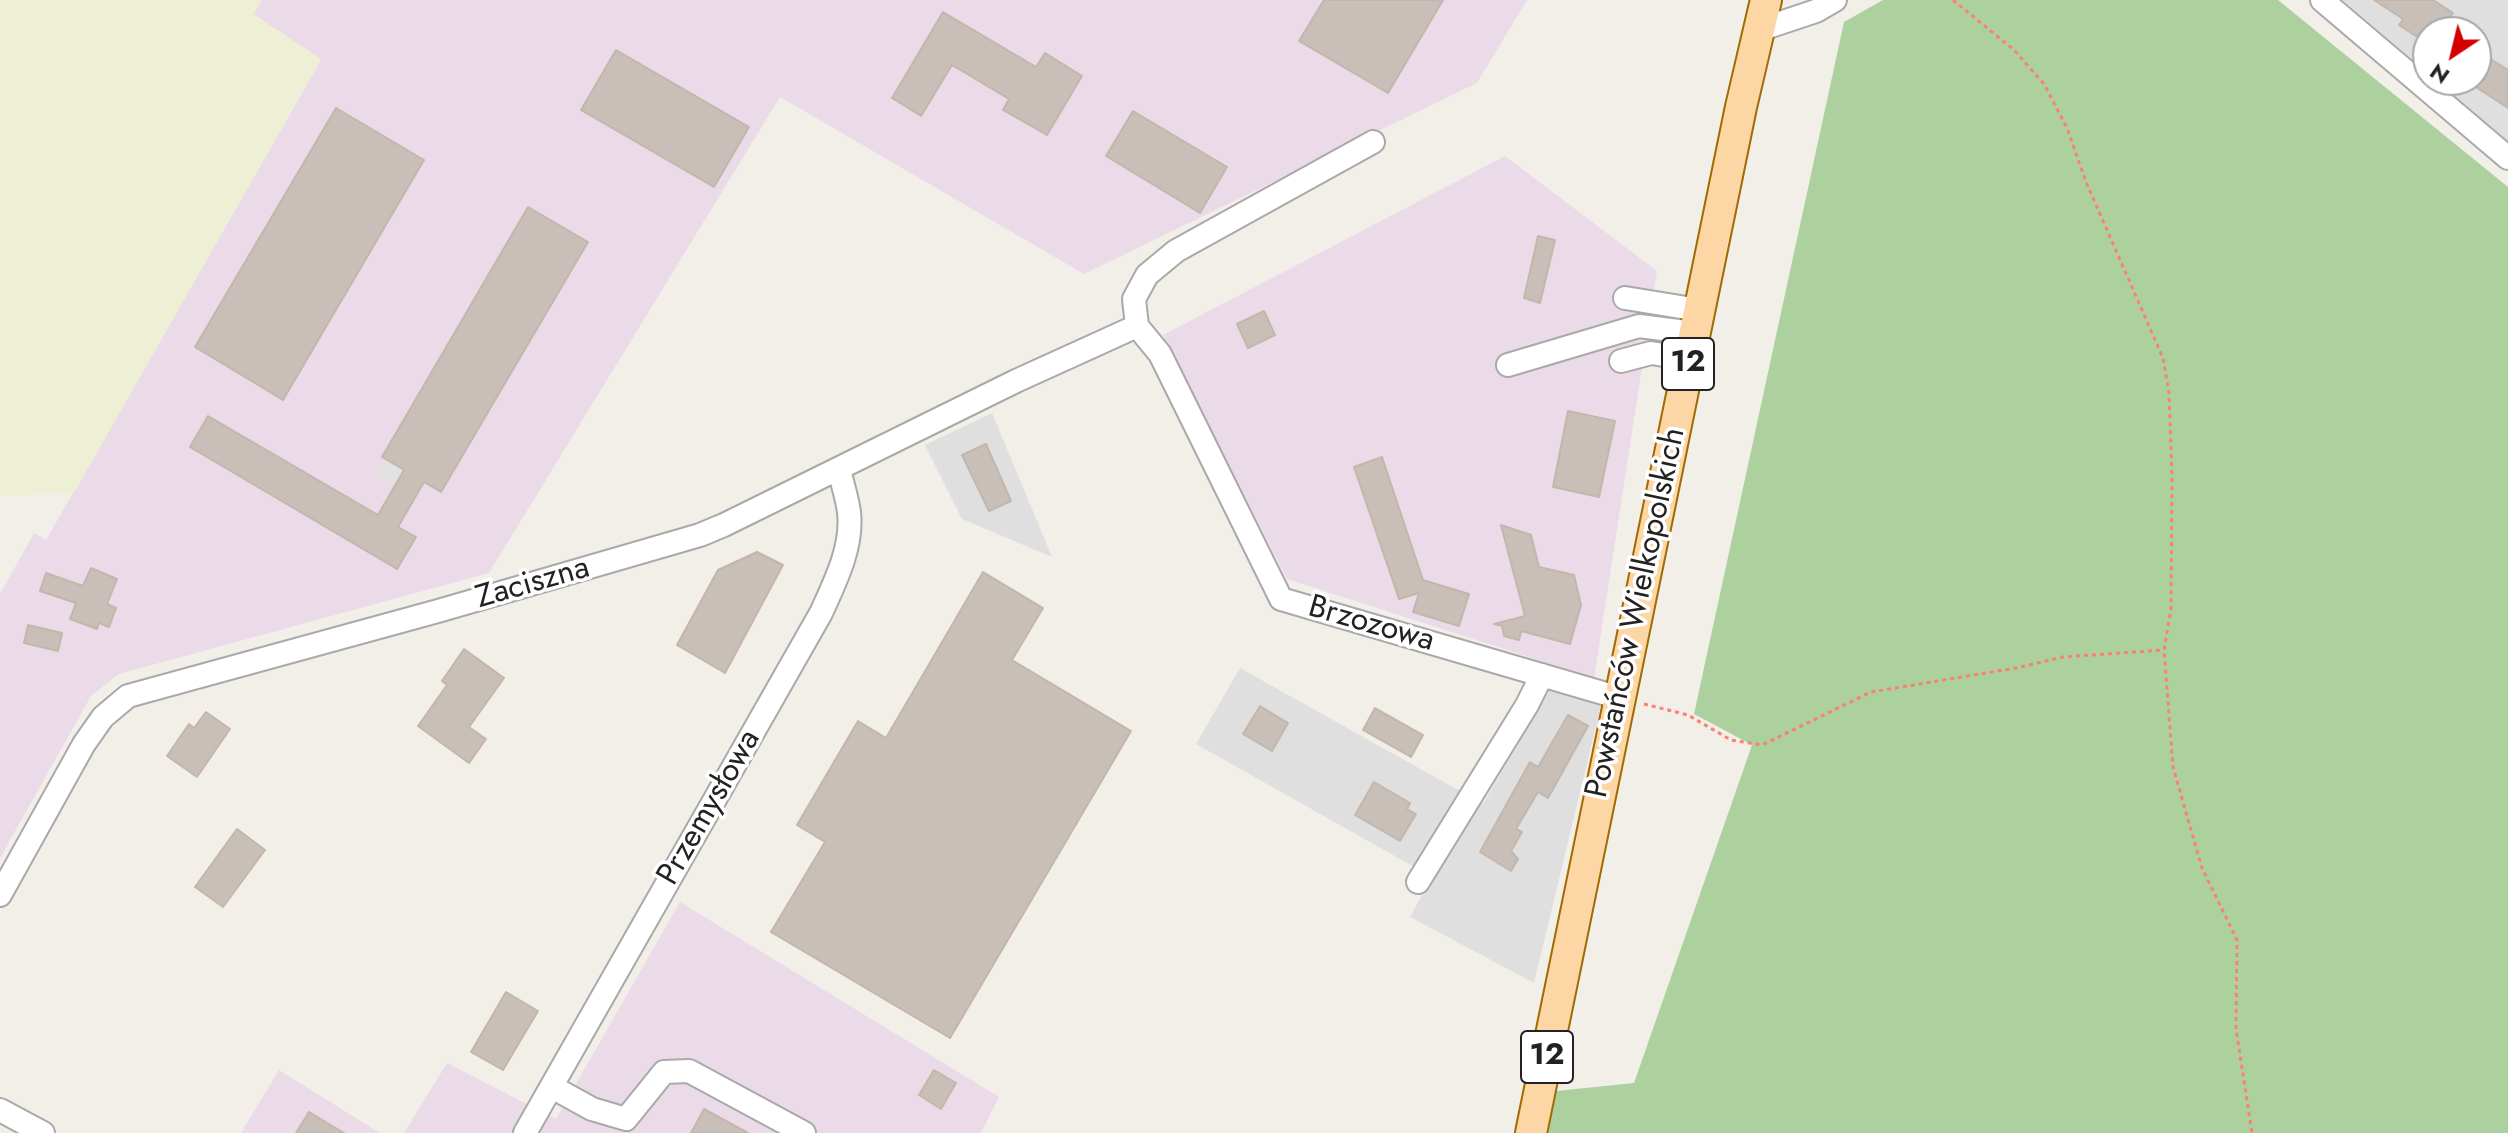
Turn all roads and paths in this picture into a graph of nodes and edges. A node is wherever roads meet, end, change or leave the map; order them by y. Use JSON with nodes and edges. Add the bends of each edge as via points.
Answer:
{"nodes":[{"id":1,"x":1766,"y":0,"type":"edge"},
{"id":2,"x":1835,"y":0,"type":"edge"},
{"id":3,"x":1953,"y":0,"type":"edge"},
{"id":4,"x":2322,"y":0,"type":"edge"},
{"id":5,"x":1759,"y":30,"type":"junction"},
{"id":6,"x":1373,"y":142,"type":"dead end"},
{"id":7,"x":2508,"y":158,"type":"edge"},
{"id":8,"x":1625,"y":298,"type":"dead end"},
{"id":9,"x":1137,"y":326,"type":"junction"},
{"id":10,"x":1694,"y":334,"type":"junction"},
{"id":11,"x":1621,"y":361,"type":"dead end"},
{"id":12,"x":1508,"y":365,"type":"dead end"},
{"id":13,"x":839,"y":469,"type":"junction"},
{"id":14,"x":2164,"y":650,"type":"junction"},
{"id":15,"x":1542,"y":675,"type":"junction"},
{"id":16,"x":1620,"y":698,"type":"junction"},
{"id":17,"x":1418,"y":882,"type":"dead end"},
{"id":18,"x":0,"y":895,"type":"edge"},
{"id":19,"x":552,"y":1087,"type":"junction"},
{"id":20,"x":0,"y":1110,"type":"edge"},
{"id":21,"x":43,"y":1133,"type":"edge"},
{"id":22,"x":525,"y":1133,"type":"edge"},
{"id":23,"x":804,"y":1133,"type":"edge"},
{"id":24,"x":1531,"y":1133,"type":"edge"},
{"id":25,"x":2252,"y":1133,"type":"edge"}],
"edges":[{"from":1,"to":5,"type":"main road","name":"Powstańców Wielkopolskich","number":"12"},
{"from":2,"to":5,"type":"street"},
{"from":3,"to":14,"type":"path","via":[[2014,50],[2044,84],[2163,358],[2172,477],[2171,609]]},
{"from":4,"to":7,"type":"street"},
{"from":5,"to":10,"type":"main road","name":"Powstańców Wielkopolskich","number":"12"},
{"from":6,"to":9,"type":"street","via":[[1176,251],[1147,275],[1134,299]]},
{"from":8,"to":10,"type":"street"},
{"from":9,"to":13,"type":"street","name":"Zaciszna"},
{"from":9,"to":15,"type":"street","name":"Brzozowa","via":[[1160,354],[1281,599]]},
{"from":10,"to":11,"type":"street"},
{"from":10,"to":12,"type":"street","via":[[1639,326]]},
{"from":10,"to":16,"type":"main road","name":"Powstańców Wielkopolskich","number":"12"},
{"from":13,"to":18,"type":"street","name":"Zaciszna","via":[[700,535],[128,696],[103,717],[84,744]]},
{"from":13,"to":19,"type":"street","name":"Przemysłowa","via":[[849,513],[848,544],[821,613]]},
{"from":14,"to":16,"type":"path","via":[[2063,657],[1871,692],[1762,745],[1731,740],[1688,715]]},
{"from":14,"to":25,"type":"path","via":[[2173,767],[2202,868],[2237,940],[2236,1029]]},
{"from":15,"to":16,"type":"street","name":"Brzozowa"},
{"from":15,"to":17,"type":"street"},
{"from":16,"to":24,"type":"main road","name":"Powstańców Wielkopolskich","number":"12"},
{"from":19,"to":22,"type":"street","name":"Przemysłowa"},
{"from":19,"to":23,"type":"street","via":[[592,1109],[626,1119],[664,1072],[689,1071]]},
{"from":20,"to":21,"type":"street"}]}
